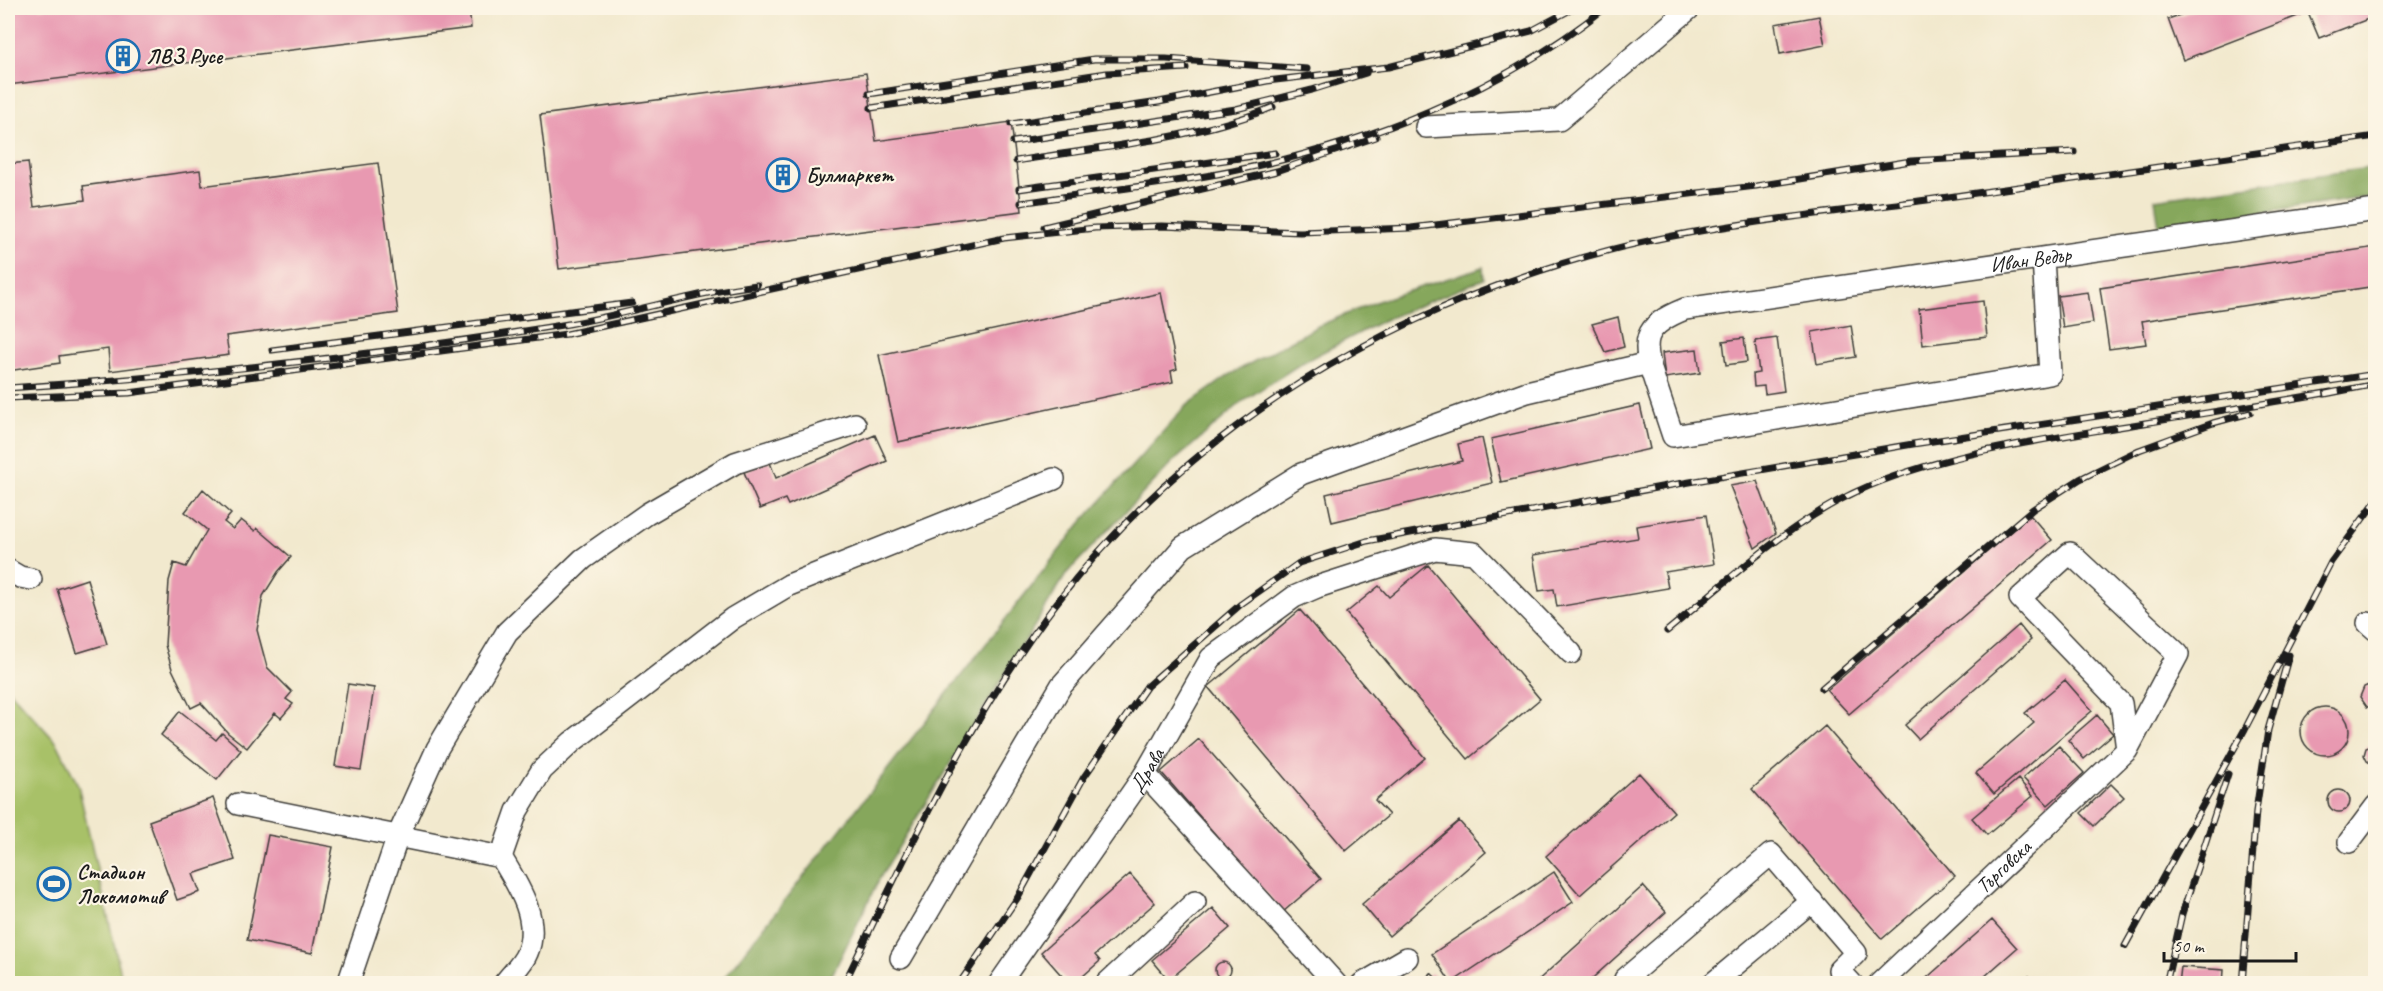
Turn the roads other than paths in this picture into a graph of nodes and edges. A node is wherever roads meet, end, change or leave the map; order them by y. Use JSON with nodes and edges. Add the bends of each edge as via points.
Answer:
{"nodes":[{"id":1,"x":1690,"y":8,"type":"edge"},
{"id":2,"x":1426,"y":127,"type":"dead end"},
{"id":3,"x":2376,"y":210,"type":"edge"},
{"id":4,"x":2043,"y":258,"type":"junction"},
{"id":5,"x":1649,"y":363,"type":"junction"},
{"id":6,"x":855,"y":424,"type":"dead end"},
{"id":7,"x":1054,"y":479,"type":"dead end"},
{"id":8,"x":8,"y":570,"type":"edge"},
{"id":9,"x":31,"y":579,"type":"dead end"},
{"id":10,"x":1570,"y":653,"type":"dead end"},
{"id":11,"x":2127,"y":750,"type":"junction"},
{"id":12,"x":1145,"y":774,"type":"junction"},
{"id":13,"x":238,"y":804,"type":"dead end"},
{"id":14,"x":2376,"y":806,"type":"edge"},
{"id":15,"x":398,"y":836,"type":"junction"},
{"id":16,"x":2349,"y":842,"type":"dead end"},
{"id":17,"x":501,"y":857,"type":"junction"},
{"id":18,"x":1812,"y":901,"type":"junction"},
{"id":19,"x":1195,"y":902,"type":"dead end"},
{"id":20,"x":901,"y":958,"type":"dead end"},
{"id":21,"x":1407,"y":958,"type":"dead end"},
{"id":22,"x":1625,"y":979,"type":"dead end"},
{"id":23,"x":1118,"y":980,"type":"edge"},
{"id":24,"x":348,"y":984,"type":"edge"},
{"id":25,"x":504,"y":984,"type":"edge"},
{"id":26,"x":999,"y":984,"type":"edge"},
{"id":27,"x":1336,"y":984,"type":"edge"},
{"id":28,"x":1362,"y":984,"type":"edge"},
{"id":29,"x":1712,"y":984,"type":"edge"},
{"id":30,"x":1851,"y":984,"type":"edge"},
{"id":31,"x":1879,"y":984,"type":"edge"}],
"edges":[{"from":1,"to":2,"type":"street","via":[[1559,120]]},
{"from":3,"to":4,"type":"street","name":"Иван Ведър"},
{"from":4,"to":5,"type":"street","name":"Иван Ведър","via":[[1685,309],[1666,316],[1651,330],[1645,352]]},
{"from":4,"to":5,"type":"street","name":"Иван Ведър","via":[[2050,374],[1673,436]]},
{"from":5,"to":20,"type":"street","via":[[1527,392],[1301,474],[1183,547],[1061,686]]},
{"from":6,"to":15,"type":"street","via":[[735,463],[647,514],[584,558],[507,632],[436,749]]},
{"from":7,"to":17,"type":"street","via":[[789,585],[733,618],[572,742],[542,770],[517,811]]},
{"from":8,"to":9,"type":"street"},
{"from":10,"to":12,"type":"street","name":"Драва","via":[[1474,553],[1435,549],[1317,586],[1294,597],[1211,658]]},
{"from":11,"to":11,"type":"street","name":"Търговска","via":[[2178,654],[2070,553],[2020,598],[2121,703]]},
{"from":11,"to":31,"type":"street","name":"Търговска"},
{"from":12,"to":26,"type":"street","name":"Драва"},
{"from":12,"to":27,"type":"street"},
{"from":13,"to":15,"type":"street"},
{"from":14,"to":16,"type":"street"},
{"from":15,"to":17,"type":"street"},
{"from":15,"to":24,"type":"street"},
{"from":17,"to":25,"type":"street","via":[[518,886],[534,928],[527,954]]},
{"from":18,"to":22,"type":"street","via":[[1771,854]]},
{"from":18,"to":29,"type":"street"},
{"from":18,"to":30,"type":"street","via":[[1856,953],[1839,970]]},
{"from":19,"to":23,"type":"street"},
{"from":21,"to":28,"type":"street"}]}
